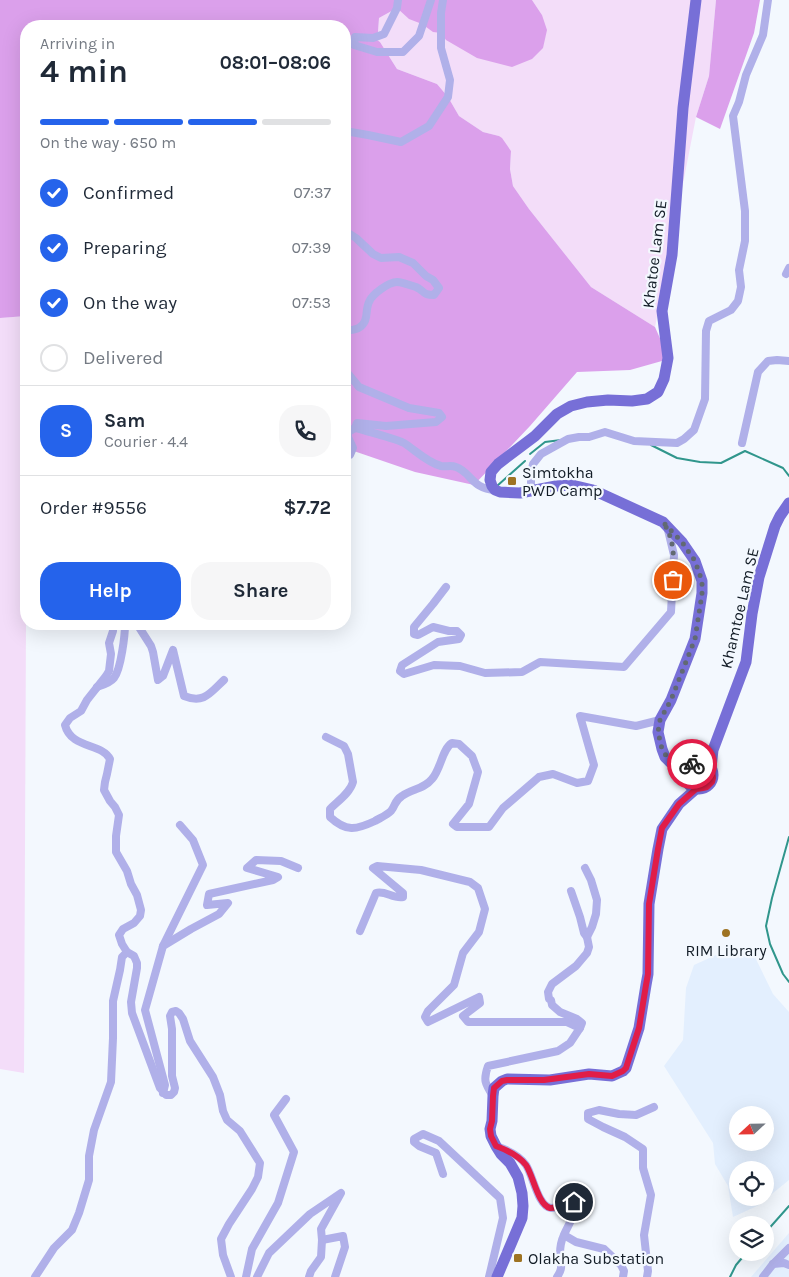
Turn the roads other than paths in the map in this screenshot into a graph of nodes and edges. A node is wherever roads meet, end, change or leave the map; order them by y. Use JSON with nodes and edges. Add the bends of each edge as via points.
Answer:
{"nodes":[{"id":1,"x":398,"y":0,"type":"edge"},
{"id":2,"x":431,"y":0,"type":"edge"},
{"id":3,"x":444,"y":0,"type":"edge"},
{"id":4,"x":696,"y":0,"type":"edge"},
{"id":5,"x":768,"y":0,"type":"edge"},
{"id":6,"x":351,"y":133,"type":"edge"},
{"id":7,"x":351,"y":235,"type":"edge"},
{"id":8,"x":351,"y":329,"type":"edge"},
{"id":9,"x":789,"y":361,"type":"edge"},
{"id":10,"x":351,"y":377,"type":"edge"},
{"id":11,"x":355,"y":428,"type":"junction"},
{"id":12,"x":351,"y":430,"type":"edge"},
{"id":13,"x":742,"y":444,"type":"dead end"},
{"id":14,"x":495,"y":490,"type":"junction"},
{"id":15,"x":531,"y":491,"type":"junction"},
{"id":16,"x":789,"y":504,"type":"edge"},
{"id":17,"x":663,"y":522,"type":"junction"},
{"id":18,"x":446,"y":587,"type":"dead end"},
{"id":19,"x":113,"y":630,"type":"edge"},
{"id":20,"x":125,"y":630,"type":"edge"},
{"id":21,"x":141,"y":630,"type":"edge"},
{"id":22,"x":224,"y":680,"type":"dead end"},
{"id":23,"x":97,"y":687,"type":"junction"},
{"id":24,"x":660,"y":720,"type":"junction"},
{"id":25,"x":326,"y":737,"type":"dead end"},
{"id":26,"x":706,"y":765,"type":"junction"},
{"id":27,"x":690,"y":778,"type":"junction"},
{"id":28,"x":180,"y":825,"type":"dead end"},
{"id":29,"x":298,"y":868,"type":"dead end"},
{"id":30,"x":585,"y":868,"type":"dead end"},
{"id":31,"x":571,"y":891,"type":"dead end"},
{"id":32,"x":360,"y":931,"type":"dead end"},
{"id":33,"x":588,"y":937,"type":"junction"},
{"id":34,"x":163,"y":946,"type":"junction"},
{"id":35,"x":127,"y":952,"type":"junction"},
{"id":36,"x":580,"y":1028,"type":"junction"},
{"id":37,"x":163,"y":1093,"type":"junction"},
{"id":38,"x":493,"y":1096,"type":"junction"},
{"id":39,"x":286,"y":1099,"type":"dead end"},
{"id":40,"x":654,"y":1107,"type":"dead end"},
{"id":41,"x":496,"y":1146,"type":"junction"},
{"id":42,"x":444,"y":1174,"type":"dead end"},
{"id":43,"x":564,"y":1235,"type":"junction"},
{"id":44,"x":322,"y":1240,"type":"junction"},
{"id":45,"x":789,"y":1248,"type":"edge"},
{"id":46,"x":773,"y":1264,"type":"junction"},
{"id":47,"x":789,"y":1265,"type":"edge"},
{"id":48,"x":35,"y":1277,"type":"edge"},
{"id":49,"x":230,"y":1277,"type":"edge"},
{"id":50,"x":246,"y":1277,"type":"edge"},
{"id":51,"x":257,"y":1277,"type":"edge"},
{"id":52,"x":309,"y":1277,"type":"edge"},
{"id":53,"x":335,"y":1277,"type":"edge"},
{"id":54,"x":489,"y":1277,"type":"edge"},
{"id":55,"x":497,"y":1277,"type":"edge"},
{"id":56,"x":557,"y":1277,"type":"edge"},
{"id":57,"x":623,"y":1277,"type":"edge"},
{"id":58,"x":647,"y":1277,"type":"edge"},
{"id":59,"x":763,"y":1277,"type":"edge"}],
"edges":[{"from":1,"to":2,"type":"street","via":[[384,34],[373,38],[355,37],[354,45],[377,52],[403,52],[419,36]]},
{"from":3,"to":6,"type":"street","via":[[441,48],[450,80],[448,97],[429,126],[401,142]]},
{"from":4,"to":14,"type":"main road","name":"Khatoe Lam SE","via":[[683,108],[672,255],[662,311],[668,358],[664,379],[658,392],[647,399],[587,402],[557,414],[491,472],[490,480]]},
{"from":5,"to":15,"type":"street","via":[[763,35],[733,116],[745,211],[745,241],[739,270],[741,287],[738,302],[731,310],[709,322],[706,331],[705,399],[694,430],[677,443],[634,441],[605,432],[568,439],[541,454],[533,464]]},
{"from":7,"to":8,"type":"street","via":[[381,258],[399,258],[413,263],[439,288],[434,295],[426,295],[417,287],[397,282],[387,285],[371,297],[364,323]]},
{"from":9,"to":13,"type":"street","via":[[768,361],[758,372]]},
{"from":10,"to":11,"type":"street","via":[[359,387],[409,408],[439,413],[442,417],[436,422],[386,426],[357,423]]},
{"from":11,"to":12,"type":"street"},
{"from":11,"to":14,"type":"street","via":[[402,442],[440,466],[456,467],[475,484]]},
{"from":14,"to":15,"type":"main road","via":[[511,493]]},
{"from":15,"to":17,"type":"main road","via":[[572,485],[593,490]]},
{"from":16,"to":26,"type":"main road","name":"Khamtoe Lam SE","via":[[775,526],[759,576],[746,662]]},
{"from":17,"to":18,"type":"street","via":[[668,529],[674,555],[671,612],[624,667],[540,662],[522,672],[485,674],[460,666],[434,665],[404,674],[400,671],[402,665],[438,642],[459,639],[457,631],[433,627],[414,634],[414,627]]},
{"from":17,"to":24,"type":"main road","via":[[695,561],[702,581],[702,594],[695,639]]},
{"from":19,"to":23,"type":"street","via":[[109,643],[109,670]]},
{"from":20,"to":23,"type":"street","via":[[118,671],[107,684]]},
{"from":21,"to":22,"type":"street","via":[[151,646],[158,680],[163,676],[172,650],[184,696],[193,699],[205,697]]},
{"from":23,"to":35,"type":"street","via":[[81,711],[65,725],[76,740],[106,753],[110,759],[104,790],[119,815],[116,852],[127,871],[141,910],[140,916],[119,935]]},
{"from":24,"to":25,"type":"street","via":[[636,726],[580,716],[594,766],[588,781],[577,783],[553,774],[539,777],[503,808],[489,827],[457,827],[453,824],[469,804],[478,772],[472,756],[459,744],[452,743],[447,746],[440,767],[427,785],[403,795],[387,814],[357,828],[337,824],[330,817],[330,809],[349,791],[353,782],[344,746]]},
{"from":24,"to":27,"type":"main road","via":[[658,732],[662,749],[670,762]]},
{"from":26,"to":27,"type":"main road","via":[[694,762]]},
{"from":26,"to":27,"type":"main road","via":[[713,774],[707,787],[703,788]]},
{"from":27,"to":38,"type":"main road","via":[[685,799],[662,828],[649,904],[648,974],[639,1028],[626,1068],[612,1076],[589,1074],[502,1081],[494,1088]]},
{"from":28,"to":34,"type":"street","via":[[193,840],[203,864]]},
{"from":29,"to":34,"type":"street","via":[[281,861],[256,860],[247,868],[278,877],[210,894],[207,905],[228,903],[219,914]]},
{"from":30,"to":33,"type":"street","via":[[596,900],[596,914]]},
{"from":31,"to":33,"type":"street"},
{"from":32,"to":36,"type":"street","via":[[376,893],[381,891],[399,898],[403,896],[373,868],[377,866],[421,870],[470,882],[478,888],[485,909],[479,932],[463,953],[454,984],[428,1011],[425,1017],[428,1022],[479,997],[480,1003],[463,1016],[468,1022],[567,1022]]},
{"from":33,"to":36,"type":"street","via":[[587,954],[552,984],[548,992],[552,1005],[582,1023]]},
{"from":34,"to":37,"type":"street","via":[[145,1010],[165,1085]]},
{"from":35,"to":37,"type":"street","via":[[137,963],[132,1013]]},
{"from":35,"to":48,"type":"street","via":[[122,957],[113,1001],[111,1082],[94,1130],[89,1180],[80,1213],[72,1230],[54,1248]]},
{"from":36,"to":38,"type":"street","via":[[570,1043],[558,1051],[488,1066],[484,1075]]},
{"from":37,"to":49,"type":"street","via":[[171,1095],[175,1088],[170,1016],[176,1011],[213,1077],[227,1120],[240,1131],[260,1163],[252,1189],[221,1239]]},
{"from":38,"to":41,"type":"main road","via":[[490,1129]]},
{"from":39,"to":50,"type":"street","via":[[274,1115],[294,1152],[278,1203],[252,1249]]},
{"from":40,"to":58,"type":"street","via":[[636,1115],[599,1110],[588,1113],[588,1119],[643,1149],[643,1168],[651,1195],[644,1235]]},
{"from":41,"to":43,"type":"street","via":[[522,1160],[546,1206],[555,1208],[568,1201],[574,1202],[576,1209]]},
{"from":41,"to":55,"type":"main road","via":[[518,1177],[523,1206],[522,1218]]},
{"from":42,"to":54,"type":"street","via":[[436,1154],[419,1146],[414,1139],[423,1134],[439,1141],[500,1198],[504,1218]]},
{"from":43,"to":56,"type":"street","via":[[559,1257],[562,1265]]},
{"from":43,"to":57,"type":"street","via":[[576,1242],[604,1249],[621,1265]]},
{"from":44,"to":51,"type":"street","via":[[321,1228],[341,1193],[310,1214],[269,1254]]},
{"from":44,"to":52,"type":"street","via":[[320,1257]]},
{"from":44,"to":53,"type":"street","via":[[343,1236],[345,1247]]},
{"from":45,"to":46,"type":"street"},
{"from":46,"to":47,"type":"street"},
{"from":46,"to":59,"type":"street"}]}
